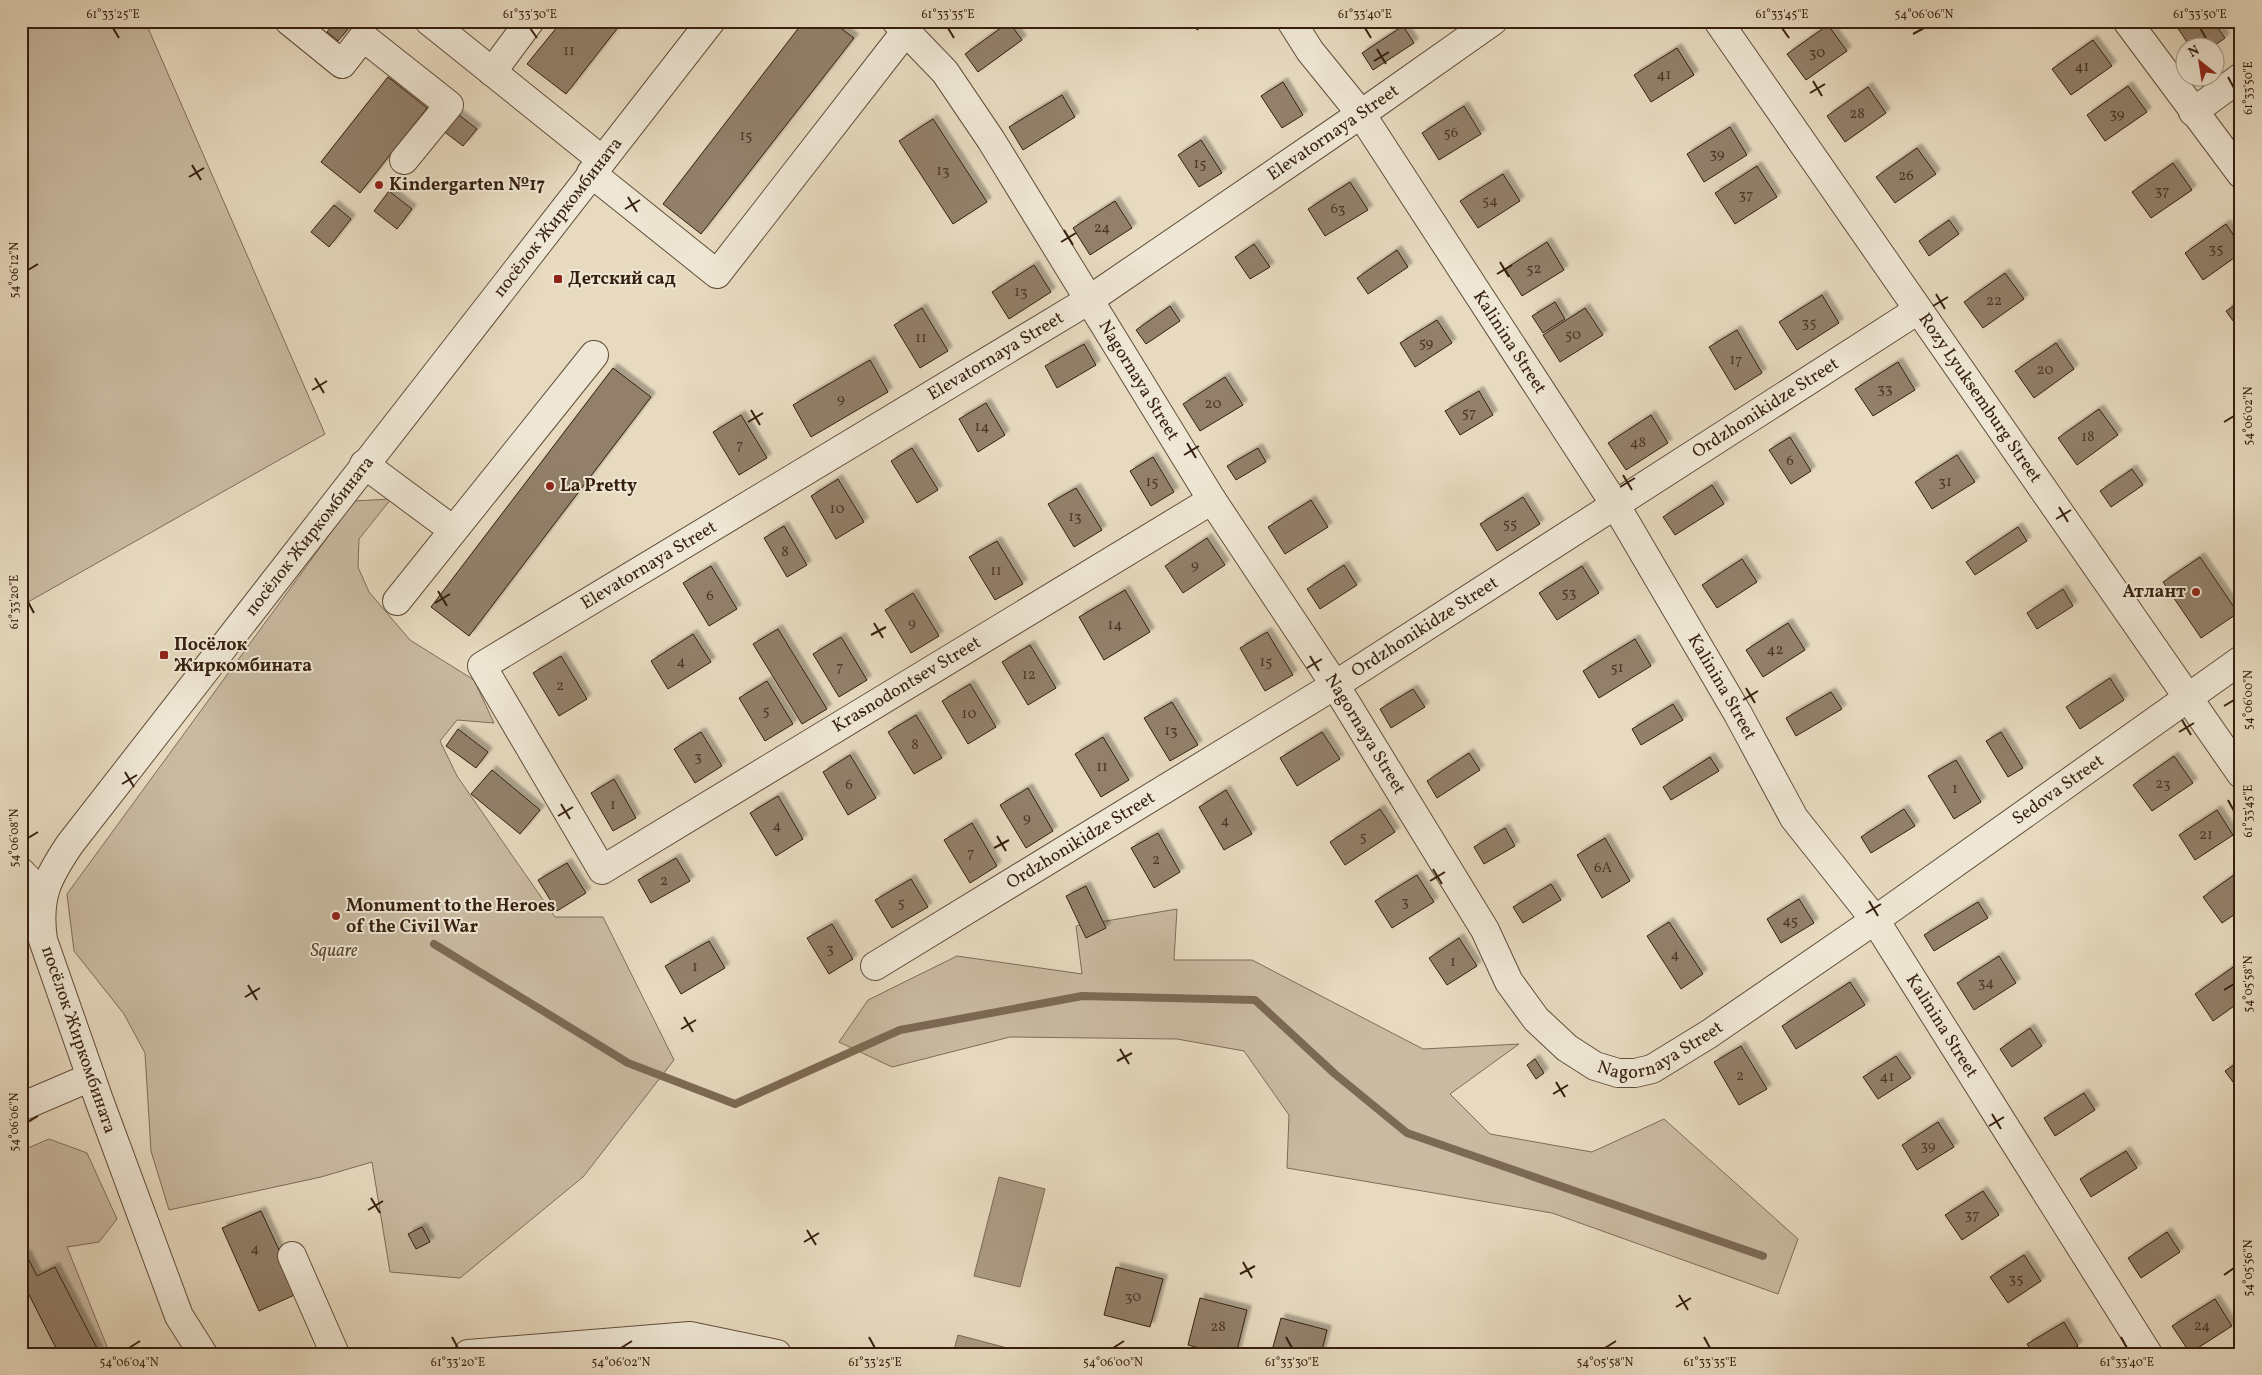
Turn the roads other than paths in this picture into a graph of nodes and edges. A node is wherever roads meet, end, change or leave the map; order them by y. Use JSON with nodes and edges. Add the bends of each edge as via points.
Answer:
{"nodes":[{"id":1,"x":289,"y":21,"type":"edge"},
{"id":2,"x":429,"y":21,"type":"edge"},
{"id":3,"x":530,"y":21,"type":"edge"},
{"id":4,"x":711,"y":21,"type":"edge"},
{"id":5,"x":1291,"y":21,"type":"edge"},
{"id":6,"x":1493,"y":21,"type":"edge"},
{"id":7,"x":1718,"y":21,"type":"edge"},
{"id":8,"x":2127,"y":21,"type":"edge"},
{"id":9,"x":901,"y":26,"type":"edge"},
{"id":10,"x":492,"y":72,"type":"junction"},
{"id":11,"x":2241,"y":76,"type":"edge"},
{"id":12,"x":2193,"y":112,"type":"junction"},
{"id":13,"x":1361,"y":114,"type":"junction"},
{"id":14,"x":404,"y":160,"type":"dead end"},
{"id":15,"x":597,"y":166,"type":"junction"},
{"id":16,"x":2241,"y":174,"type":"edge"},
{"id":17,"x":1089,"y":300,"type":"junction"},
{"id":18,"x":1918,"y":310,"type":"junction"},
{"id":19,"x":594,"y":355,"type":"dead end"},
{"id":20,"x":364,"y":464,"type":"junction"},
{"id":21,"x":1212,"y":500,"type":"junction"},
{"id":22,"x":1616,"y":506,"type":"junction"},
{"id":23,"x":453,"y":530,"type":"junction"},
{"id":24,"x":397,"y":601,"type":"dead end"},
{"id":25,"x":2241,"y":660,"type":"edge"},
{"id":26,"x":1335,"y":686,"type":"junction"},
{"id":27,"x":2187,"y":696,"type":"junction"},
{"id":28,"x":2241,"y":774,"type":"edge"},
{"id":29,"x":602,"y":870,"type":"joint"},
{"id":30,"x":21,"y":872,"type":"edge"},
{"id":31,"x":43,"y":895,"type":"junction"},
{"id":32,"x":1875,"y":920,"type":"junction"},
{"id":33,"x":875,"y":966,"type":"dead end"},
{"id":34,"x":91,"y":1076,"type":"junction"},
{"id":35,"x":21,"y":1107,"type":"edge"},
{"id":36,"x":292,"y":1256,"type":"dead end"},
{"id":37,"x":203,"y":1354,"type":"edge"},
{"id":38,"x":336,"y":1354,"type":"edge"},
{"id":39,"x":468,"y":1354,"type":"edge"},
{"id":40,"x":777,"y":1354,"type":"edge"},
{"id":41,"x":2148,"y":1354,"type":"edge"}],
"edges":[{"from":1,"to":14,"type":"street","via":[[342,64],[363,37],[449,105]]},
{"from":2,"to":10,"type":"street"},
{"from":3,"to":10,"type":"street"},
{"from":4,"to":15,"type":"street","name":"посёлок Жиркомбината"},
{"from":5,"to":13,"type":"street","name":"Kalinina Street","via":[[1310,51]]},
{"from":6,"to":13,"type":"street","name":"Elevatornaya Street"},
{"from":7,"to":18,"type":"street","name":"Rozy Lyuksemburg Street"},
{"from":8,"to":12,"type":"street"},
{"from":9,"to":15,"type":"street","via":[[717,274]]},
{"from":9,"to":17,"type":"street","name":"Nagornaya Street","via":[[950,80],[991,140]]},
{"from":10,"to":15,"type":"street"},
{"from":11,"to":12,"type":"street"},
{"from":12,"to":16,"type":"street"},
{"from":13,"to":17,"type":"street","name":"Elevatornaya Street"},
{"from":13,"to":22,"type":"street","name":"Kalinina Street"},
{"from":15,"to":20,"type":"street","name":"посёлок Жиркомбината"},
{"from":17,"to":21,"type":"street","name":"Nagornaya Street"},
{"from":17,"to":29,"type":"street","name":"Elevatornaya Street","via":[[482,666]]},
{"from":18,"to":22,"type":"street","name":"Ordzhonikidze Street"},
{"from":18,"to":27,"type":"street","name":"Rozy Lyuksemburg Street"},
{"from":19,"to":23,"type":"street"},
{"from":20,"to":23,"type":"street"},
{"from":20,"to":31,"type":"street","name":"посёлок Жиркомбината","via":[[70,844],[54,868]]},
{"from":21,"to":26,"type":"street","name":"Nagornaya Street"},
{"from":21,"to":29,"type":"street","name":"Krasnodontsev Street"},
{"from":22,"to":26,"type":"street","name":"Ordzhonikidze Street"},
{"from":22,"to":32,"type":"street","name":"Kalinina Street","via":[[1738,714],[1794,818]]},
{"from":23,"to":24,"type":"street"},
{"from":25,"to":27,"type":"street","name":"Sedova Street"},
{"from":26,"to":32,"type":"street","name":"Nagornaya Street","via":[[1485,930],[1509,982],[1536,1019],[1567,1048],[1595,1066],[1618,1073],[1652,1069],[1709,1034]]},
{"from":26,"to":33,"type":"street","name":"Ordzhonikidze Street"},
{"from":27,"to":28,"type":"street","name":"Rozy Lyuksemburg Street"},
{"from":27,"to":32,"type":"street","name":"Sedova Street"},
{"from":30,"to":31,"type":"street"},
{"from":31,"to":34,"type":"street","name":"посёлок Жиркомбината","via":[[40,917],[43,940]]},
{"from":32,"to":41,"type":"street","name":"Kalinina Street"},
{"from":34,"to":35,"type":"street"},
{"from":34,"to":37,"type":"street","name":"посёлок Жиркомбината","via":[[179,1316]]},
{"from":36,"to":38,"type":"street"},
{"from":39,"to":40,"type":"street","via":[[690,1336]]}]}
